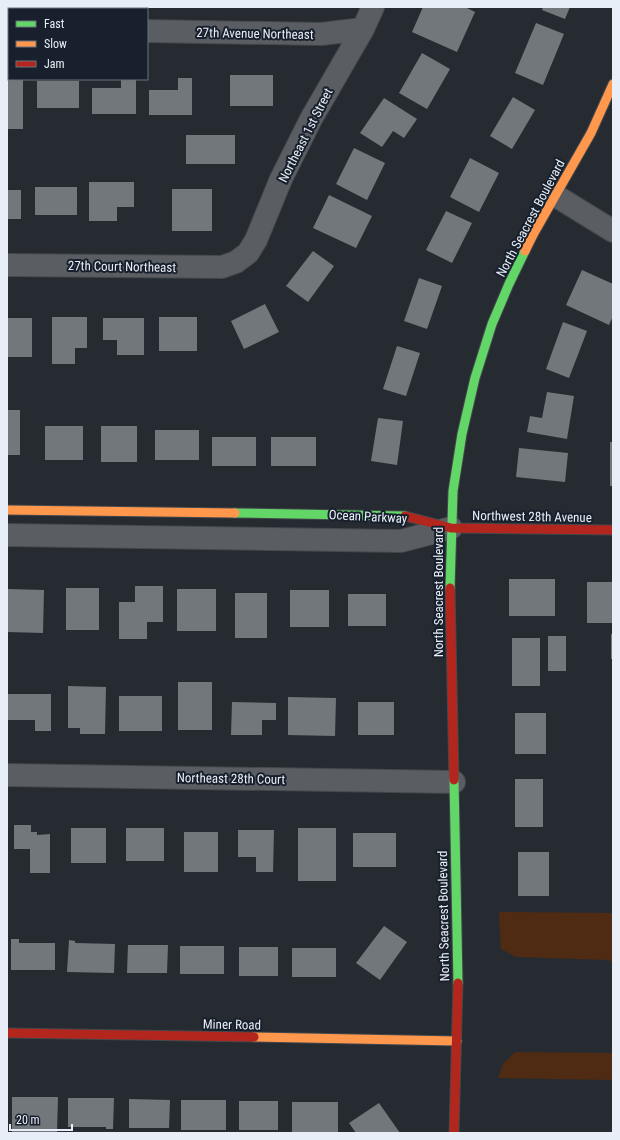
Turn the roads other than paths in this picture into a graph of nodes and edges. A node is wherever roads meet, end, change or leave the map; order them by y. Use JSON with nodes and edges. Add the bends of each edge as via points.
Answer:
{"nodes":[{"id":1,"x":373,"y":7,"type":"edge"},
{"id":2,"x":363,"y":29,"type":"junction"},
{"id":3,"x":148,"y":31,"type":"edge"},
{"id":4,"x":613,"y":84,"type":"edge"},
{"id":5,"x":556,"y":196,"type":"junction"},
{"id":6,"x":613,"y":231,"type":"edge"},
{"id":7,"x":236,"y":262,"type":"joint"},
{"id":8,"x":7,"y":265,"type":"edge"},
{"id":9,"x":7,"y":510,"type":"edge"},
{"id":10,"x":65,"y":511,"type":"junction"},
{"id":11,"x":451,"y":528,"type":"junction"},
{"id":12,"x":613,"y":530,"type":"edge"},
{"id":13,"x":7,"y":535,"type":"edge"},
{"id":14,"x":64,"y":536,"type":"junction"},
{"id":15,"x":7,"y":775,"type":"edge"},
{"id":16,"x":454,"y":782,"type":"junction"},
{"id":17,"x":7,"y":1033,"type":"edge"},
{"id":18,"x":457,"y":1041,"type":"junction"},
{"id":19,"x":454,"y":1133,"type":"edge"}],
"edges":[{"from":1,"to":2,"type":"street","name":"Northeast 1st Street"},
{"from":2,"to":3,"type":"street","name":"27th Avenue Northeast","via":[[321,34]]},
{"from":2,"to":7,"type":"street","name":"Northeast 1st Street","via":[[311,119],[281,179],[256,240],[248,253]]},
{"from":4,"to":5,"type":"street","name":"North Seacrest Boulevard","via":[[591,133]]},
{"from":5,"to":6,"type":"street"},
{"from":5,"to":11,"type":"street","name":"North Seacrest Boulevard","via":[[534,233],[492,324],[475,378],[462,434],[453,491]]},
{"from":7,"to":8,"type":"street","name":"27th Court Northeast","via":[[222,267]]},
{"from":9,"to":10,"type":"street","name":"Ocean Parkway"},
{"from":10,"to":11,"type":"street","name":"Ocean Parkway","via":[[402,515]]},
{"from":10,"to":14,"type":"street"},
{"from":11,"to":12,"type":"street","name":"Northwest 28th Avenue"},
{"from":11,"to":14,"type":"street","name":"Ocean Parkway","via":[[401,541]]},
{"from":11,"to":16,"type":"street","name":"North Seacrest Boulevard"},
{"from":13,"to":14,"type":"street","name":"Ocean Parkway"},
{"from":15,"to":16,"type":"street","name":"Northeast 28th Court"},
{"from":16,"to":18,"type":"street","name":"North Seacrest Boulevard"},
{"from":17,"to":18,"type":"street","name":"Miner Road"},
{"from":18,"to":19,"type":"street","name":"North Seacrest Boulevard"}]}
